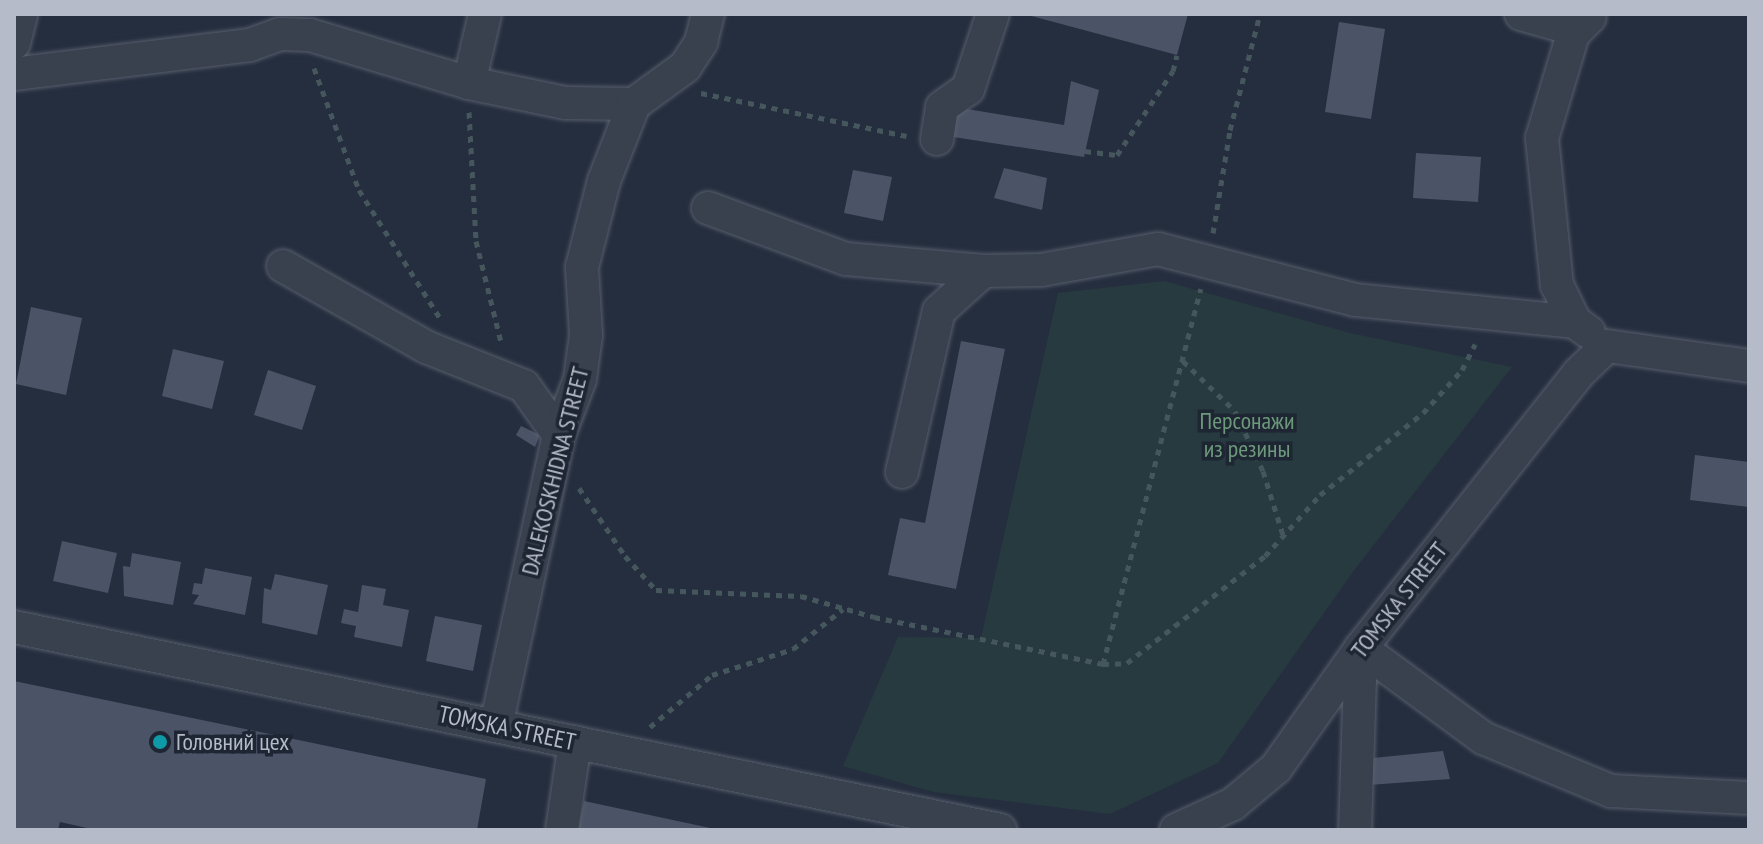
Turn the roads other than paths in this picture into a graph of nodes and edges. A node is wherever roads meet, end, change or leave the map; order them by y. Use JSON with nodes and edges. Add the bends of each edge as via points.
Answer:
{"nodes":[{"id":1,"x":485,"y":14,"type":"edge"},
{"id":2,"x":708,"y":14,"type":"edge"},
{"id":3,"x":993,"y":14,"type":"edge"},
{"id":4,"x":1521,"y":14,"type":"edge"},
{"id":5,"x":1583,"y":19,"type":"edge"},
{"id":6,"x":253,"y":29,"type":"edge"},
{"id":7,"x":14,"y":74,"type":"edge"},
{"id":8,"x":469,"y":83,"type":"junction"},
{"id":9,"x":634,"y":104,"type":"junction"},
{"id":10,"x":937,"y":139,"type":"road end"},
{"id":11,"x":708,"y":208,"type":"dead end"},
{"id":12,"x":283,"y":266,"type":"dead end"},
{"id":13,"x":983,"y":271,"type":"junction"},
{"id":14,"x":1575,"y":322,"type":"junction"},
{"id":15,"x":1607,"y":346,"type":"junction"},
{"id":16,"x":1749,"y":366,"type":"edge"},
{"id":17,"x":558,"y":444,"type":"junction"},
{"id":18,"x":902,"y":472,"type":"dead end"},
{"id":19,"x":14,"y":627,"type":"edge"},
{"id":20,"x":1361,"y":648,"type":"junction"},
{"id":21,"x":496,"y":726,"type":"junction"},
{"id":22,"x":575,"y":742,"type":"junction"},
{"id":23,"x":1749,"y":798,"type":"edge"},
{"id":24,"x":1182,"y":829,"type":"edge"},
{"id":25,"x":562,"y":830,"type":"edge"},
{"id":26,"x":1000,"y":830,"type":"edge"},
{"id":27,"x":1355,"y":830,"type":"edge"}],
"edges":[{"from":1,"to":8,"type":"street"},
{"from":2,"to":9,"type":"street","via":[[701,42],[666,83]]},
{"from":3,"to":10,"type":"street","via":[[968,89],[942,107]]},
{"from":4,"to":5,"type":"street"},
{"from":5,"to":14,"type":"street","via":[[1542,138],[1557,285]]},
{"from":6,"to":7,"type":"street"},
{"from":6,"to":8,"type":"street","via":[[310,35]]},
{"from":8,"to":9,"type":"street","via":[[566,103]]},
{"from":9,"to":17,"type":"street","name":"DALEKOSKHIDNA STREET","via":[[604,181],[582,267],[586,335],[580,379]]},
{"from":11,"to":13,"type":"street","via":[[846,259]]},
{"from":12,"to":17,"type":"street","via":[[426,347],[524,386]]},
{"from":13,"to":14,"type":"street","via":[[1041,270],[1158,249],[1355,300]]},
{"from":13,"to":18,"type":"street","via":[[939,311]]},
{"from":14,"to":15,"type":"street"},
{"from":15,"to":16,"type":"street"},
{"from":15,"to":20,"type":"street","name":"TOMSKA STREET","via":[[1578,374]]},
{"from":17,"to":21,"type":"street","name":"DALEKOSKHIDNA STREET"},
{"from":19,"to":21,"type":"street","name":"TOMSKA STREET"},
{"from":20,"to":23,"type":"street","via":[[1483,738],[1611,791]]},
{"from":20,"to":24,"type":"street","name":"TOMSKA STREET","via":[[1276,768],[1233,804]]},
{"from":20,"to":27,"type":"street"},
{"from":21,"to":22,"type":"street","name":"TOMSKA STREET"},
{"from":22,"to":25,"type":"street"},
{"from":22,"to":26,"type":"street","name":"TOMSKA STREET"}]}
